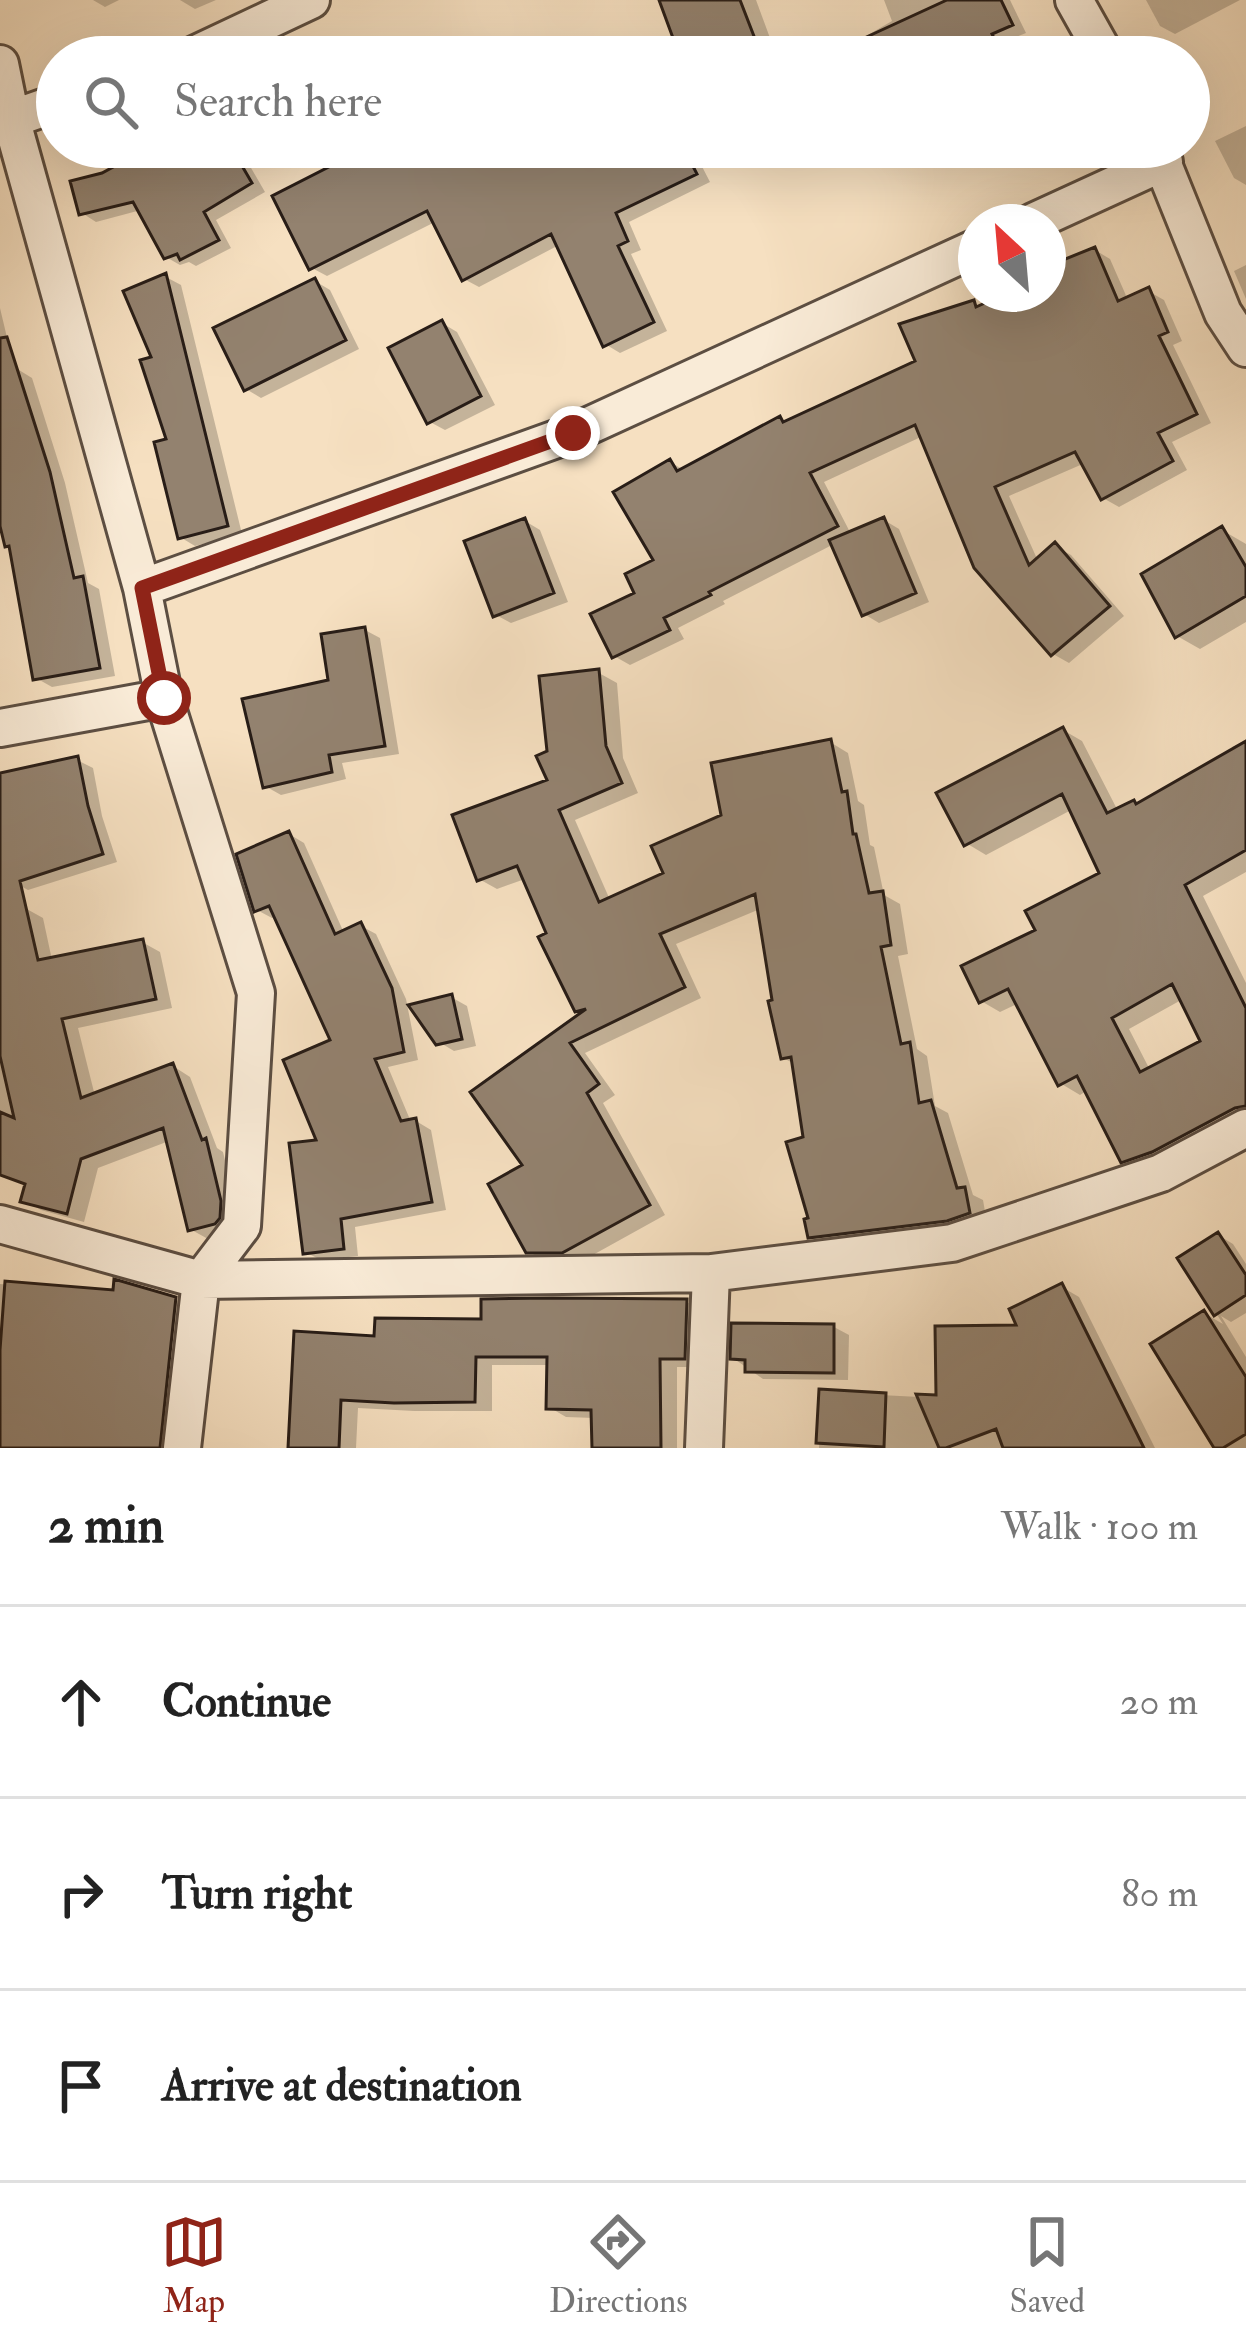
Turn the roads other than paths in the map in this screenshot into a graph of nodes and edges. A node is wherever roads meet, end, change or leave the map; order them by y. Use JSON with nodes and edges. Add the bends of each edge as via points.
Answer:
{"nodes":[{"id":1,"x":311,"y":0,"type":"edge"},
{"id":2,"x":1074,"y":0,"type":"edge"},
{"id":3,"x":235,"y":36,"type":"edge"},
{"id":4,"x":1094,"y":36,"type":"edge"},
{"id":5,"x":0,"y":64,"type":"edge"},
{"id":6,"x":36,"y":110,"type":"edge"},
{"id":7,"x":5,"y":120,"type":"edge"},
{"id":8,"x":1134,"y":168,"type":"edge"},
{"id":9,"x":1166,"y":168,"type":"edge"},
{"id":10,"x":1066,"y":204,"type":"edge"},
{"id":11,"x":958,"y":256,"type":"edge"},
{"id":12,"x":1246,"y":348,"type":"edge"},
{"id":13,"x":142,"y":588,"type":"junction"},
{"id":14,"x":164,"y":698,"type":"junction"},
{"id":15,"x":0,"y":728,"type":"edge"},
{"id":16,"x":1246,"y":1128,"type":"edge"},
{"id":17,"x":0,"y":1224,"type":"edge"},
{"id":18,"x":711,"y":1273,"type":"junction"},
{"id":19,"x":201,"y":1280,"type":"junction"},
{"id":20,"x":182,"y":1448,"type":"edge"},
{"id":21,"x":704,"y":1448,"type":"edge"}],
"edges":[{"from":1,"to":3,"type":"street"},
{"from":2,"to":4,"type":"street"},
{"from":5,"to":7,"type":"street"},
{"from":6,"to":7,"type":"street"},
{"from":7,"to":13,"type":"street"},
{"from":8,"to":10,"type":"street"},
{"from":9,"to":12,"type":"street","via":[[1223,313]]},
{"from":11,"to":13,"type":"street","via":[[573,433]]},
{"from":13,"to":14,"type":"street"},
{"from":14,"to":15,"type":"street"},
{"from":14,"to":19,"type":"street","via":[[256,993],[242,1226]]},
{"from":16,"to":18,"type":"street","via":[[1161,1173],[952,1244]]},
{"from":17,"to":19,"type":"street"},
{"from":18,"to":19,"type":"street"},
{"from":18,"to":21,"type":"street"},
{"from":19,"to":20,"type":"street"}]}
